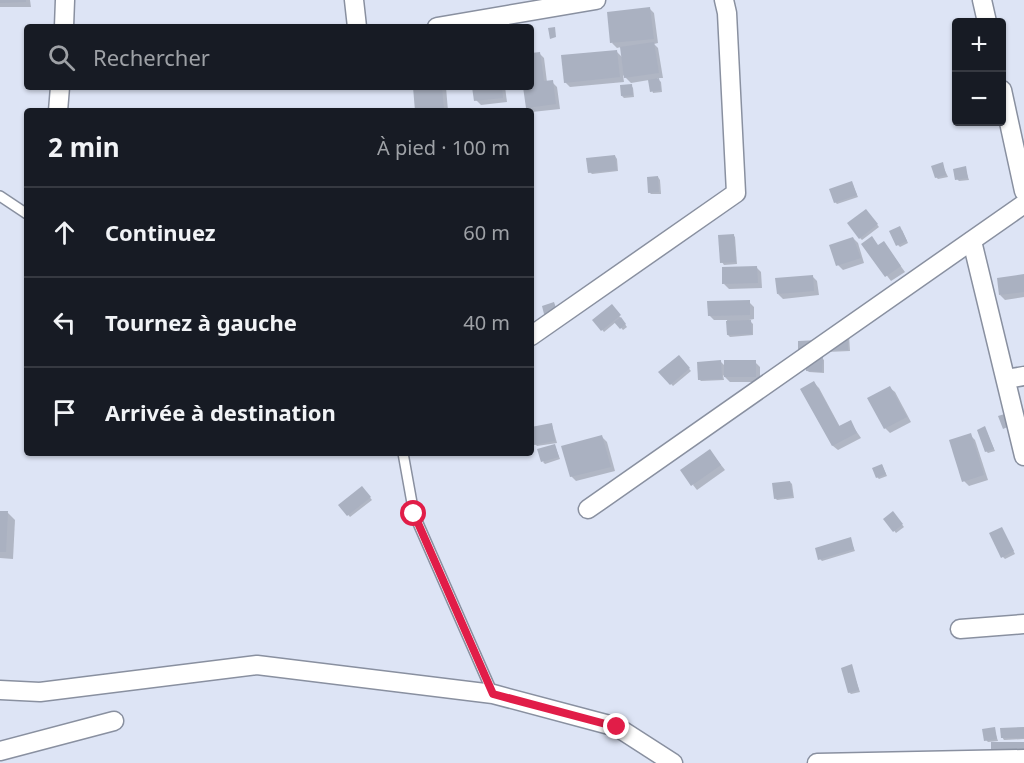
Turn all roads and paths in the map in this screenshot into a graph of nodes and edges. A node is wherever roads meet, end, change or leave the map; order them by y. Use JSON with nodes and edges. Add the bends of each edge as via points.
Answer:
{"nodes":[{"id":1,"x":65,"y":0,"type":"edge"},
{"id":2,"x":354,"y":0,"type":"edge"},
{"id":3,"x":596,"y":0,"type":"edge"},
{"id":4,"x":724,"y":0,"type":"edge"},
{"id":5,"x":981,"y":0,"type":"edge"},
{"id":6,"x":530,"y":6,"type":"edge"},
{"id":7,"x":986,"y":18,"type":"edge"},
{"id":8,"x":64,"y":24,"type":"edge"},
{"id":9,"x":357,"y":24,"type":"edge"},
{"id":10,"x":450,"y":24,"type":"edge"},
{"id":11,"x":60,"y":90,"type":"edge"},
{"id":12,"x":58,"y":108,"type":"edge"},
{"id":13,"x":1006,"y":108,"type":"edge"},
{"id":14,"x":1024,"y":191,"type":"edge"},
{"id":15,"x":0,"y":196,"type":"edge"},
{"id":16,"x":1024,"y":204,"type":"edge"},
{"id":17,"x":24,"y":212,"type":"edge"},
{"id":18,"x":972,"y":241,"type":"junction"},
{"id":19,"x":534,"y":334,"type":"edge"},
{"id":20,"x":1024,"y":376,"type":"edge"},
{"id":21,"x":1005,"y":379,"type":"junction"},
{"id":22,"x":404,"y":456,"type":"edge"},
{"id":23,"x":1024,"y":456,"type":"edge"},
{"id":24,"x":588,"y":509,"type":"dead end"},
{"id":25,"x":1024,"y":624,"type":"edge"},
{"id":26,"x":960,"y":629,"type":"dead end"},
{"id":27,"x":0,"y":690,"type":"edge"},
{"id":28,"x":493,"y":694,"type":"junction"},
{"id":29,"x":114,"y":721,"type":"dead end"},
{"id":30,"x":0,"y":751,"type":"edge"},
{"id":31,"x":1024,"y":759,"type":"edge"},
{"id":32,"x":673,"y":763,"type":"edge"},
{"id":33,"x":817,"y":763,"type":"edge"}],
"edges":[{"from":1,"to":8,"type":"street"},
{"from":2,"to":9,"type":"street"},
{"from":3,"to":6,"type":"street"},
{"from":4,"to":19,"type":"street","via":[[736,193]]},
{"from":5,"to":7,"type":"street"},
{"from":6,"to":10,"type":"street"},
{"from":11,"to":12,"type":"street"},
{"from":13,"to":14,"type":"street"},
{"from":15,"to":17,"type":"lane"},
{"from":16,"to":18,"type":"street"},
{"from":18,"to":21,"type":"street"},
{"from":18,"to":24,"type":"street"},
{"from":20,"to":21,"type":"street"},
{"from":21,"to":23,"type":"street"},
{"from":22,"to":28,"type":"lane","via":[[414,514]]},
{"from":25,"to":26,"type":"street"},
{"from":27,"to":28,"type":"street","via":[[40,692],[257,665]]},
{"from":28,"to":32,"type":"street","via":[[617,727]]},
{"from":29,"to":30,"type":"street"},
{"from":31,"to":33,"type":"street"}]}
